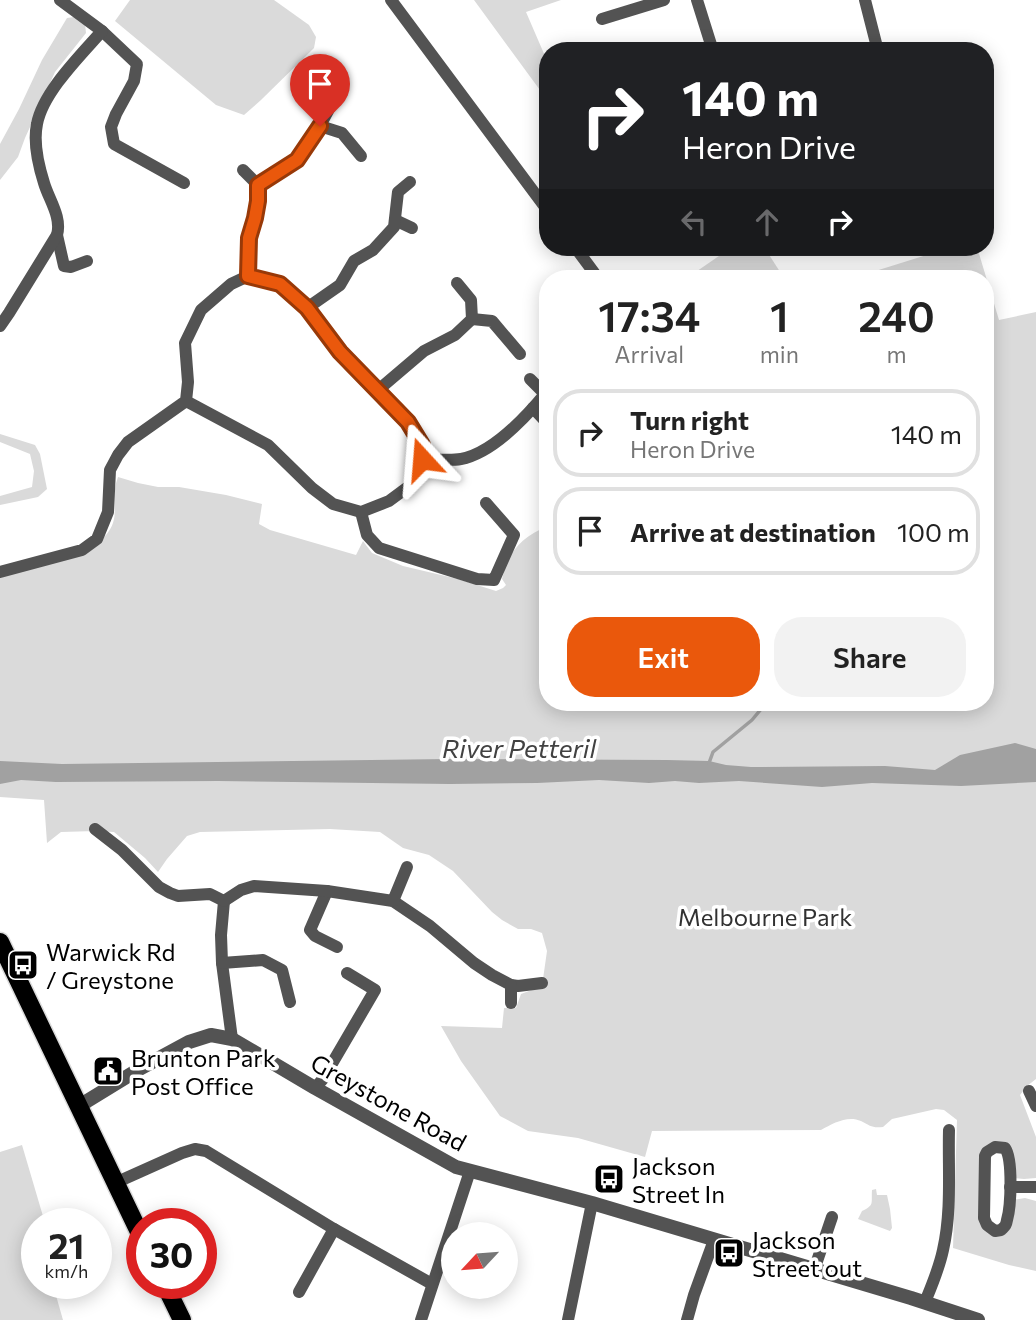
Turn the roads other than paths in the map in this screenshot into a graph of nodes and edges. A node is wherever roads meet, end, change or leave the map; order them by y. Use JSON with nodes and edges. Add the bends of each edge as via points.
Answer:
{"nodes":[{"id":1,"x":60,"y":0,"type":"edge"},
{"id":2,"x":391,"y":0,"type":"edge"},
{"id":3,"x":664,"y":0,"type":"edge"},
{"id":4,"x":697,"y":0,"type":"edge"},
{"id":5,"x":864,"y":0,"type":"edge"},
{"id":6,"x":602,"y":19,"type":"dead end"},
{"id":7,"x":102,"y":31,"type":"junction"},
{"id":8,"x":710,"y":42,"type":"edge"},
{"id":9,"x":876,"y":42,"type":"edge"},
{"id":10,"x":302,"y":80,"type":"dead end"},
{"id":11,"x":320,"y":126,"type":"junction"},
{"id":12,"x":361,"y":156,"type":"dead end"},
{"id":13,"x":243,"y":170,"type":"dead end"},
{"id":14,"x":410,"y":182,"type":"dead end"},
{"id":15,"x":184,"y":183,"type":"dead end"},
{"id":16,"x":258,"y":185,"type":"junction"},
{"id":17,"x":539,"y":199,"type":"edge"},
{"id":18,"x":395,"y":220,"type":"junction"},
{"id":19,"x":412,"y":228,"type":"dead end"},
{"id":20,"x":57,"y":235,"type":"junction"},
{"id":21,"x":87,"y":261,"type":"dead end"},
{"id":22,"x":248,"y":276,"type":"junction"},
{"id":23,"x":457,"y":283,"type":"dead end"},
{"id":24,"x":307,"y":308,"type":"junction"},
{"id":25,"x":472,"y":319,"type":"junction"},
{"id":26,"x":0,"y":326,"type":"edge"},
{"id":27,"x":520,"y":354,"type":"dead end"},
{"id":28,"x":530,"y":379,"type":"dead end"},
{"id":29,"x":539,"y":388,"type":"edge"},
{"id":30,"x":377,"y":391,"type":"junction"},
{"id":31,"x":186,"y":401,"type":"junction"},
{"id":32,"x":539,"y":401,"type":"edge"},
{"id":33,"x":533,"y":408,"type":"junction"},
{"id":34,"x":539,"y":414,"type":"edge"},
{"id":35,"x":422,"y":459,"type":"junction"},
{"id":36,"x":486,"y":503,"type":"dead end"},
{"id":37,"x":361,"y":512,"type":"junction"},
{"id":38,"x":0,"y":572,"type":"edge"},
{"id":39,"x":95,"y":829,"type":"dead end"},
{"id":40,"x":407,"y":867,"type":"dead end"},
{"id":41,"x":327,"y":891,"type":"junction"},
{"id":42,"x":225,"y":901,"type":"junction"},
{"id":43,"x":393,"y":901,"type":"junction"},
{"id":44,"x":0,"y":942,"type":"edge"},
{"id":45,"x":337,"y":947,"type":"dead end"},
{"id":46,"x":222,"y":963,"type":"junction"},
{"id":47,"x":347,"y":973,"type":"dead end"},
{"id":48,"x":542,"y":983,"type":"dead end"},
{"id":49,"x":511,"y":985,"type":"junction"},
{"id":50,"x":290,"y":1002,"type":"dead end"},
{"id":51,"x":511,"y":1003,"type":"dead end"},
{"id":52,"x":232,"y":1039,"type":"junction"},
{"id":53,"x":315,"y":1088,"type":"junction"},
{"id":54,"x":1030,"y":1091,"type":"dead end"},
{"id":55,"x":79,"y":1106,"type":"junction"},
{"id":56,"x":1036,"y":1106,"type":"edge"},
{"id":57,"x":949,"y":1129,"type":"dead end"},
{"id":58,"x":470,"y":1171,"type":"junction"},
{"id":59,"x":115,"y":1183,"type":"junction"},
{"id":60,"x":1010,"y":1187,"type":"junction"},
{"id":61,"x":1036,"y":1187,"type":"edge"},
{"id":62,"x":592,"y":1203,"type":"junction"},
{"id":63,"x":127,"y":1208,"type":"edge"},
{"id":64,"x":832,"y":1217,"type":"dead end"},
{"id":65,"x":334,"y":1229,"type":"junction"},
{"id":66,"x":714,"y":1240,"type":"junction"},
{"id":67,"x":814,"y":1270,"type":"junction"},
{"id":68,"x":432,"y":1284,"type":"junction"},
{"id":69,"x":299,"y":1292,"type":"dead end"},
{"id":70,"x":172,"y":1299,"type":"edge"},
{"id":71,"x":925,"y":1302,"type":"junction"},
{"id":72,"x":969,"y":1319,"type":"edge"},
{"id":73,"x":183,"y":1320,"type":"edge"},
{"id":74,"x":421,"y":1320,"type":"edge"},
{"id":75,"x":568,"y":1320,"type":"edge"},
{"id":76,"x":687,"y":1320,"type":"edge"}],
"edges":[{"from":1,"to":7,"type":"street"},
{"from":2,"to":17,"type":"street"},
{"from":3,"to":6,"type":"street"},
{"from":4,"to":8,"type":"street"},
{"from":5,"to":9,"type":"street"},
{"from":7,"to":15,"type":"street","via":[[136,64],[134,81],[111,127],[114,144]]},
{"from":7,"to":20,"type":"street","via":[[56,86],[37,121],[36,149],[57,216]]},
{"from":10,"to":11,"type":"street","via":[[329,109]]},
{"from":11,"to":12,"type":"street","via":[[342,133]]},
{"from":11,"to":16,"type":"street","via":[[297,160]]},
{"from":13,"to":16,"type":"street"},
{"from":14,"to":18,"type":"street","via":[[398,192]]},
{"from":16,"to":22,"type":"street"},
{"from":18,"to":19,"type":"street"},
{"from":18,"to":24,"type":"street","via":[[373,250],[354,261],[341,285]]},
{"from":20,"to":21,"type":"street","via":[[64,266]]},
{"from":20,"to":26,"type":"street"},
{"from":22,"to":24,"type":"street","via":[[280,284]]},
{"from":22,"to":31,"type":"street","via":[[201,310],[186,343]]},
{"from":23,"to":25,"type":"street","via":[[471,300]]},
{"from":24,"to":30,"type":"street"},
{"from":25,"to":27,"type":"street","via":[[492,321]]},
{"from":25,"to":30,"type":"street"},
{"from":28,"to":29,"type":"street"},
{"from":30,"to":35,"type":"street","via":[[408,422],[422,445]]},
{"from":31,"to":37,"type":"street","via":[[268,445],[332,504]]},
{"from":31,"to":38,"type":"street","via":[[128,442],[118,455],[110,470],[108,512],[97,539],[82,550]]},
{"from":32,"to":33,"type":"street"},
{"from":33,"to":34,"type":"street"},
{"from":33,"to":35,"type":"street","via":[[482,453],[460,459]]},
{"from":35,"to":37,"type":"street","via":[[412,484],[389,501]]},
{"from":36,"to":37,"type":"street","via":[[514,535],[494,580],[477,579],[379,548],[367,535]]},
{"from":39,"to":42,"type":"street","via":[[159,887],[178,896],[210,894]]},
{"from":40,"to":43,"type":"street"},
{"from":41,"to":42,"type":"street","via":[[254,886]]},
{"from":41,"to":43,"type":"street"},
{"from":41,"to":45,"type":"street","via":[[310,930]]},
{"from":42,"to":46,"type":"street"},
{"from":43,"to":49,"type":"street","via":[[474,963]]},
{"from":44,"to":55,"type":"main road"},
{"from":46,"to":50,"type":"street","via":[[263,960],[282,970]]},
{"from":46,"to":52,"type":"street"},
{"from":47,"to":53,"type":"street","via":[[375,990]]},
{"from":48,"to":49,"type":"street"},
{"from":49,"to":51,"type":"street"},
{"from":52,"to":53,"type":"street","name":"Greystone Road"},
{"from":52,"to":55,"type":"street","via":[[211,1035],[189,1042]]},
{"from":53,"to":58,"type":"street","name":"Greystone Road","via":[[433,1156]]},
{"from":54,"to":56,"type":"street"},
{"from":55,"to":59,"type":"main road"},
{"from":57,"to":71,"type":"street","via":[[947,1224]]},
{"from":58,"to":62,"type":"street","name":"Greystone Road"},
{"from":58,"to":68,"type":"street"},
{"from":59,"to":63,"type":"main road"},
{"from":59,"to":65,"type":"street","via":[[182,1153],[206,1151]]},
{"from":60,"to":60,"type":"street","via":[[1008,1152],[990,1149],[985,1156],[984,1218],[995,1231],[1007,1221]]},
{"from":60,"to":61,"type":"street"},
{"from":62,"to":66,"type":"street","name":"Greystone Road"},
{"from":62,"to":75,"type":"street"},
{"from":64,"to":67,"type":"street"},
{"from":65,"to":68,"type":"street"},
{"from":65,"to":69,"type":"street"},
{"from":66,"to":67,"type":"street","name":"Greystone Road"},
{"from":66,"to":76,"type":"street"},
{"from":67,"to":71,"type":"street","name":"Greystone Road"},
{"from":68,"to":74,"type":"street"},
{"from":70,"to":73,"type":"main road"},
{"from":71,"to":72,"type":"street","name":"Greystone Road"}]}
